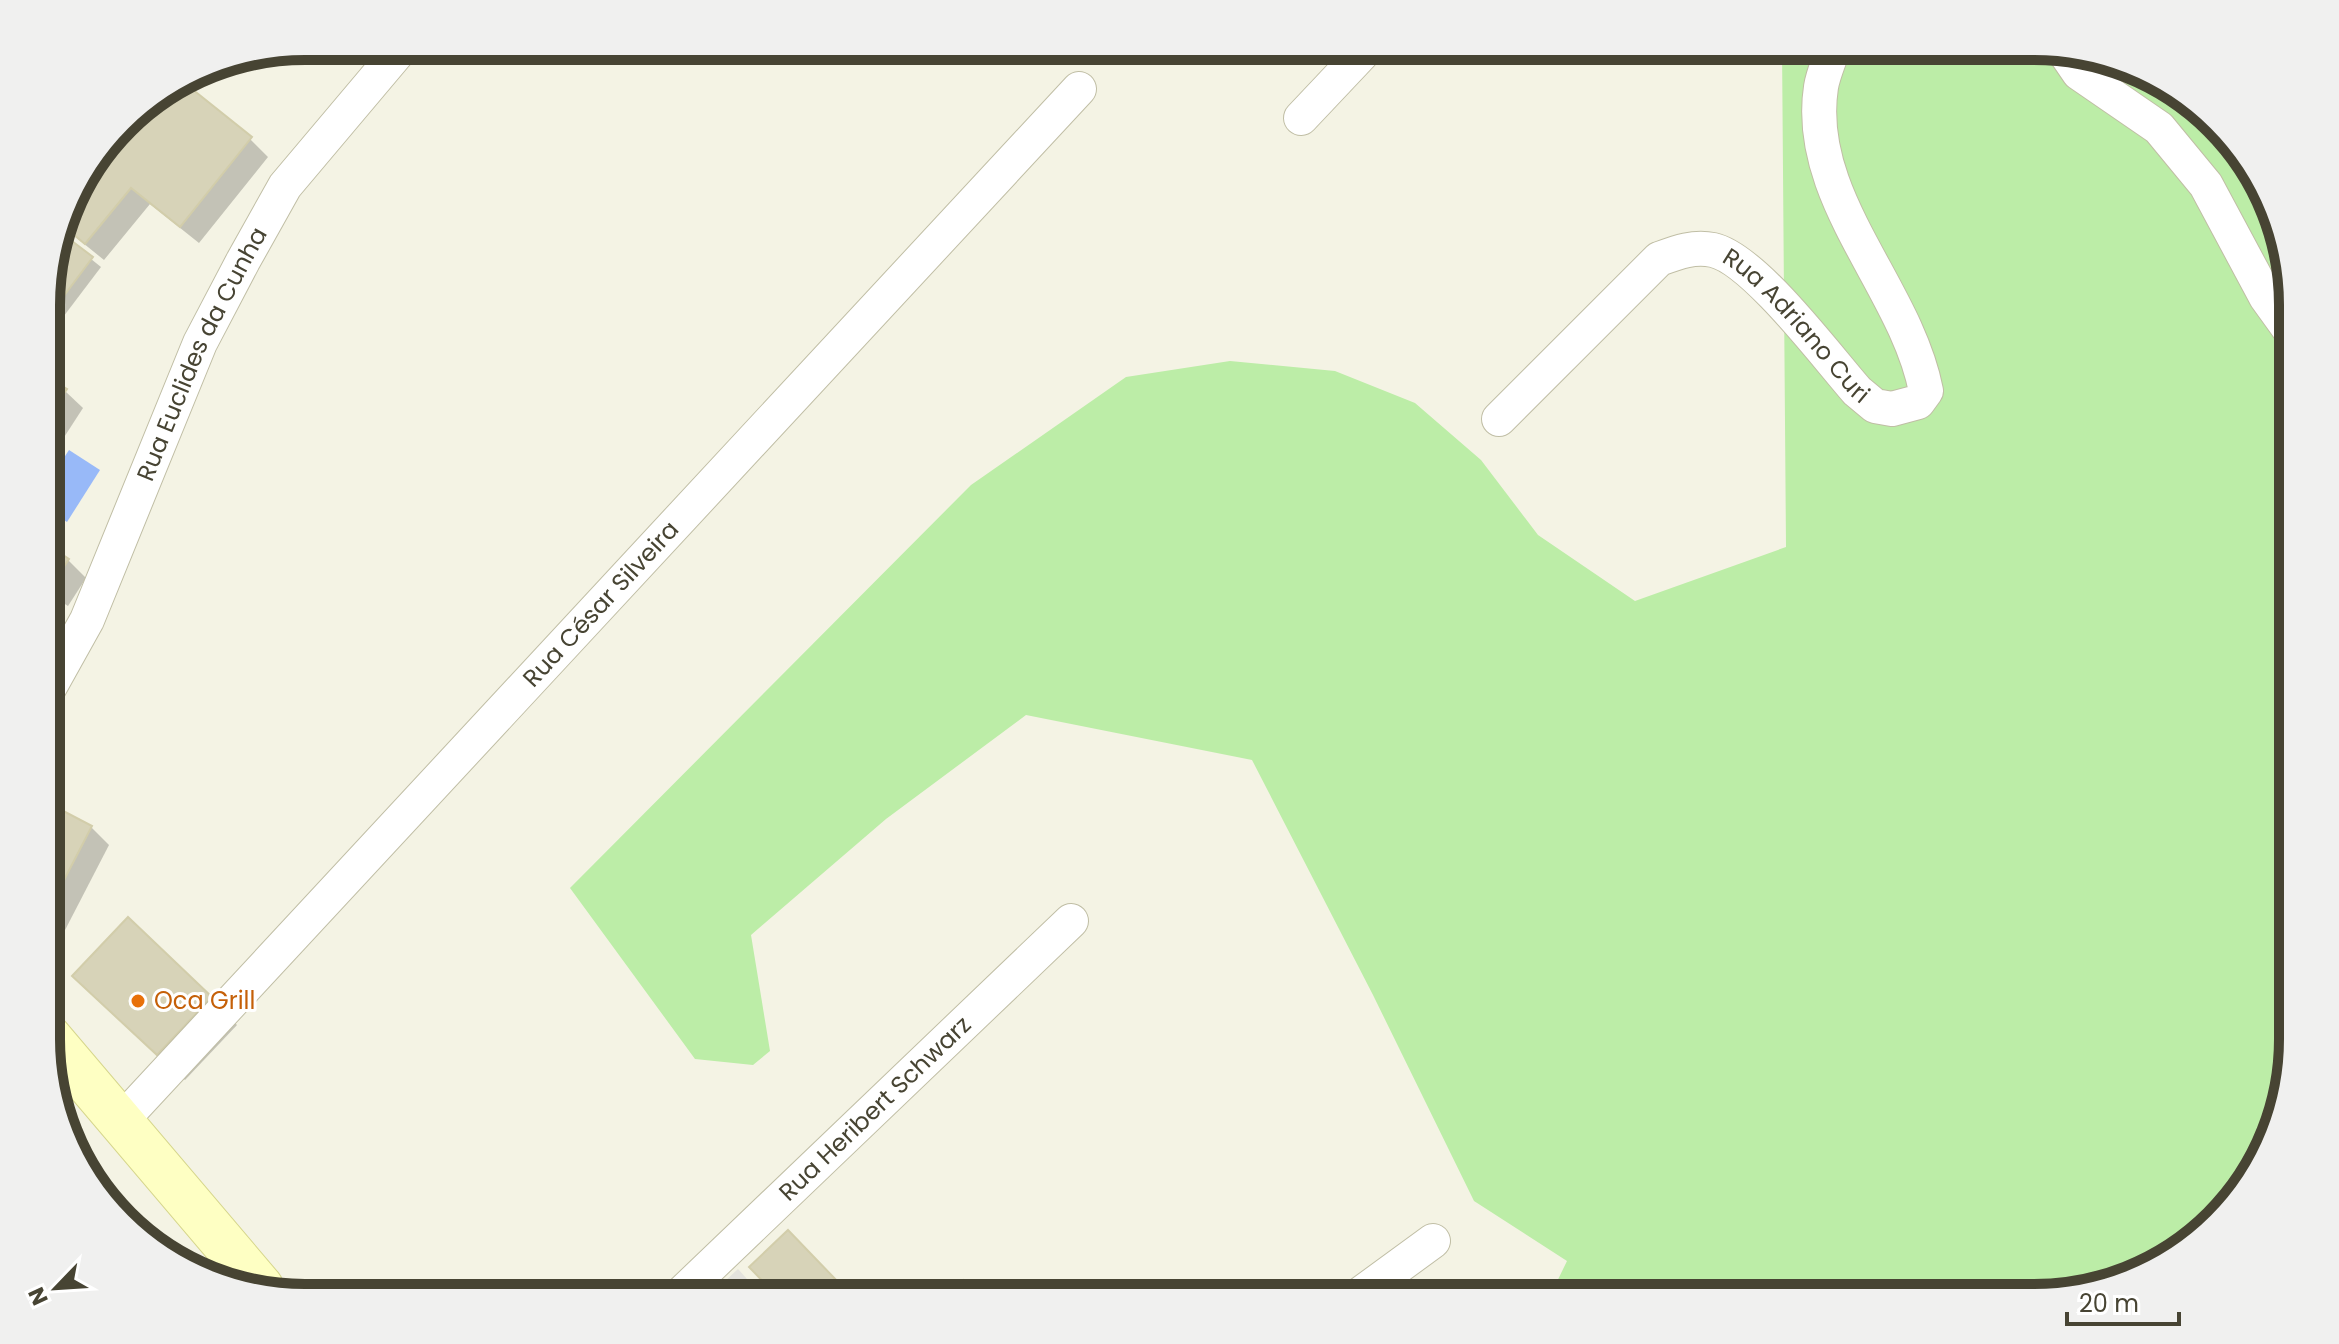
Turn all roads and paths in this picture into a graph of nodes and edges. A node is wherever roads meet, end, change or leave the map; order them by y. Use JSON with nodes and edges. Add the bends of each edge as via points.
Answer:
{"nodes":[{"id":1,"x":1355,"y":60,"type":"edge"},
{"id":2,"x":1830,"y":60,"type":"edge"},
{"id":3,"x":390,"y":61,"type":"edge"},
{"id":4,"x":2072,"y":63,"type":"edge"},
{"id":5,"x":1079,"y":89,"type":"dead end"},
{"id":6,"x":1301,"y":118,"type":"dead end"},
{"id":7,"x":2278,"y":314,"type":"edge"},
{"id":8,"x":1499,"y":419,"type":"dead end"},
{"id":9,"x":60,"y":668,"type":"edge"},
{"id":10,"x":1071,"y":921,"type":"dead end"},
{"id":11,"x":61,"y":1050,"type":"edge"},
{"id":12,"x":122,"y":1120,"type":"junction"},
{"id":13,"x":1433,"y":1241,"type":"dead end"},
{"id":14,"x":254,"y":1278,"type":"edge"},
{"id":15,"x":1375,"y":1283,"type":"edge"},
{"id":16,"x":692,"y":1284,"type":"edge"}],
"edges":[{"from":1,"to":6,"type":"street"},
{"from":2,"to":8,"type":"street","name":"Rua Adriano Curi","via":[[1821,87],[1820,135],[1833,186],[1913,345],[1926,391],[1918,402],[1892,409],[1875,406],[1754,272],[1715,250],[1689,248],[1659,259]]},
{"from":3,"to":9,"type":"street","name":"Rua Euclides da Cunha","via":[[285,186],[243,261],[200,343],[87,620]]},
{"from":4,"to":7,"type":"street","via":[[2159,128],[2206,185]]},
{"from":5,"to":12,"type":"street","name":"Rua César Silveira"},
{"from":10,"to":16,"type":"street","name":"Rua Heribert Schwarz"},
{"from":11,"to":12,"type":"main road"},
{"from":12,"to":14,"type":"main road"},
{"from":13,"to":15,"type":"street"}]}
